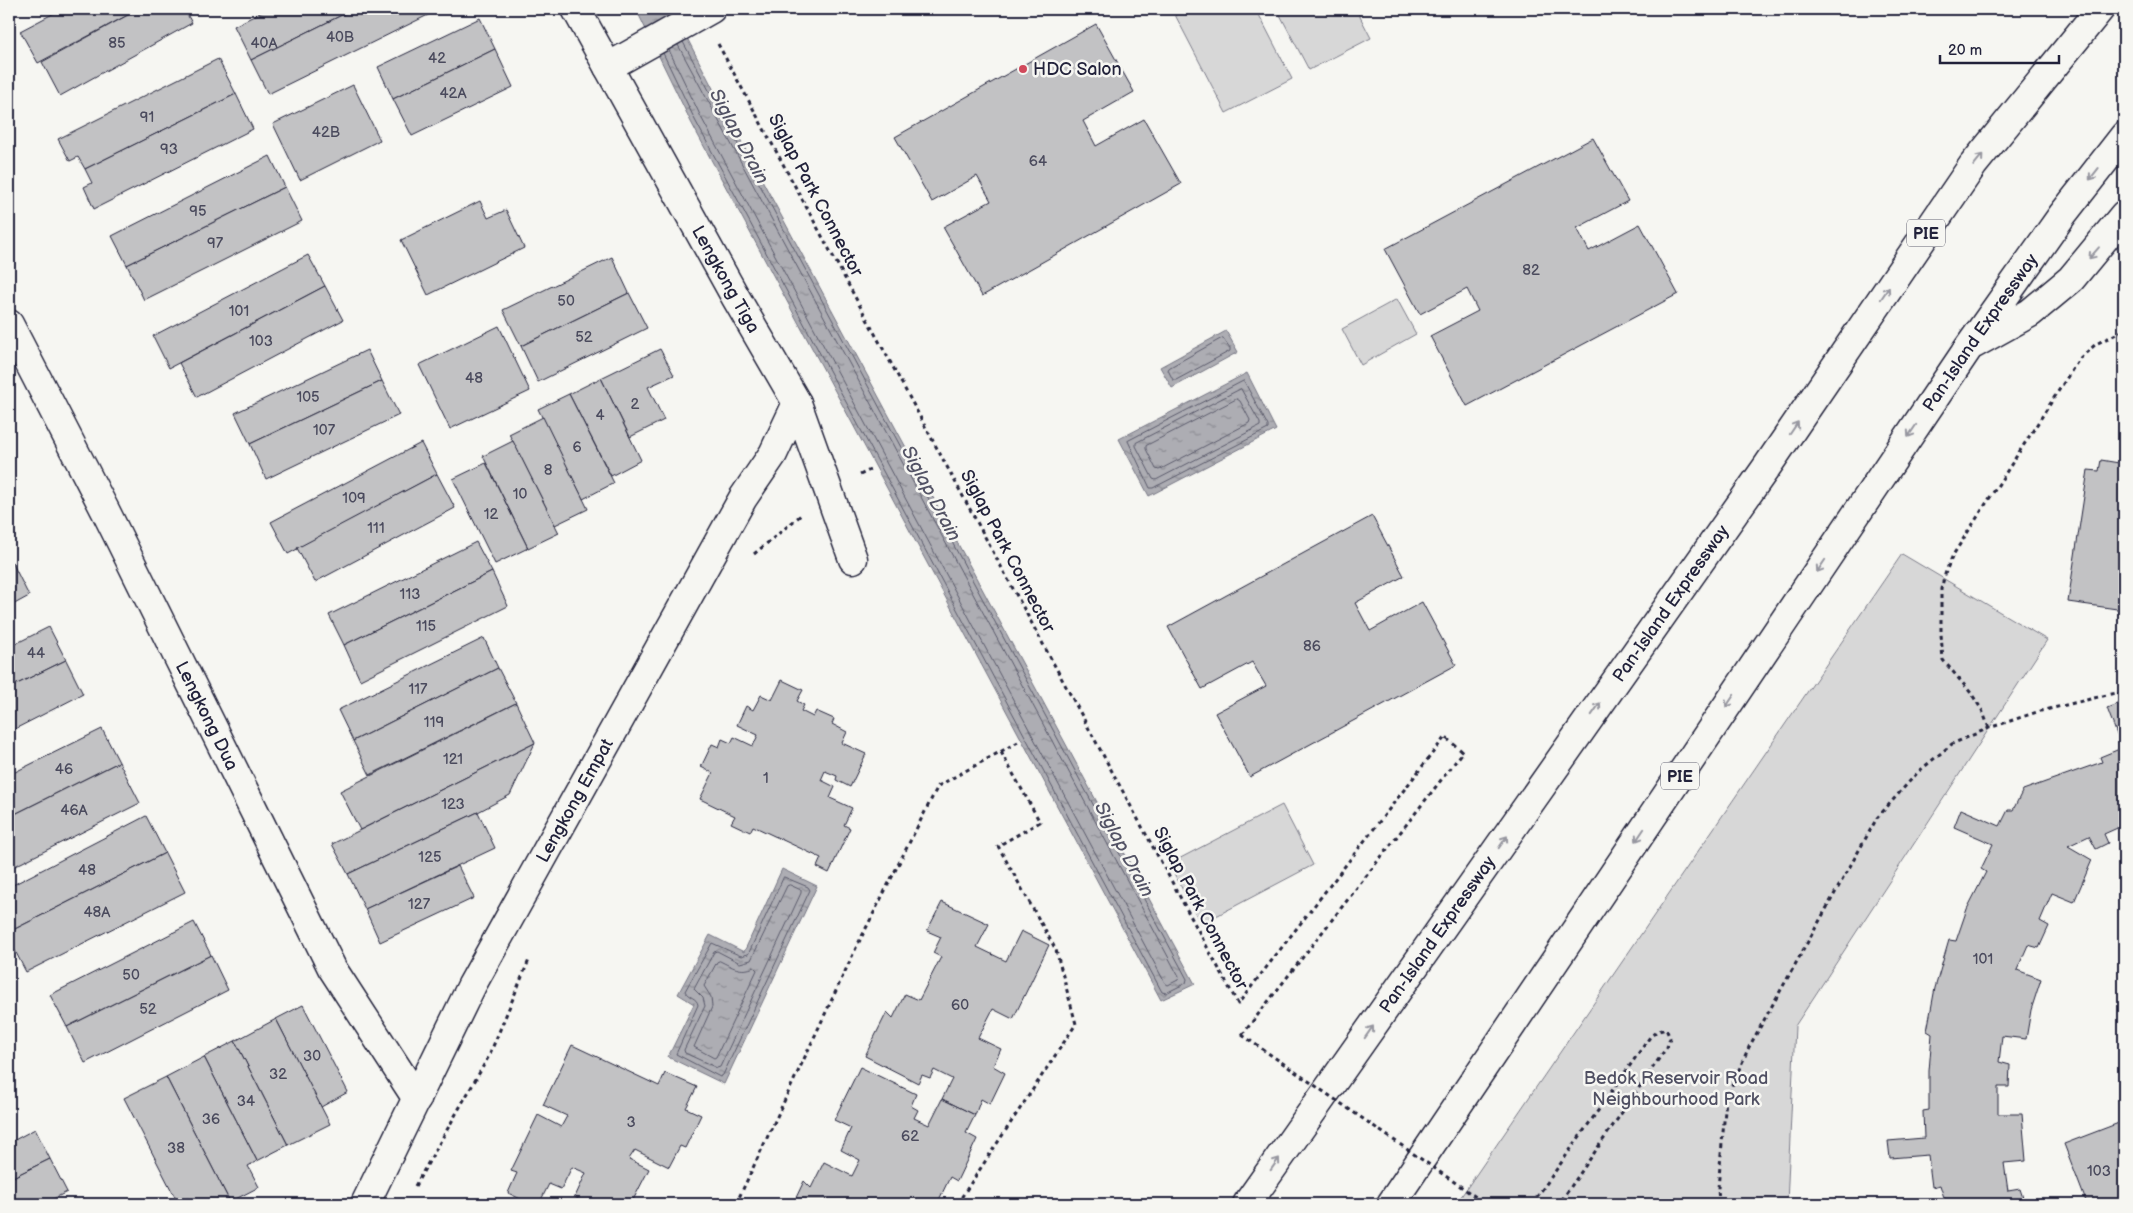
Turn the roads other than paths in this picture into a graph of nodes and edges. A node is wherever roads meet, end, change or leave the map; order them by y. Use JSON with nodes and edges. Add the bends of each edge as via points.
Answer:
{"nodes":[{"id":1,"x":576,"y":9,"type":"edge"},
{"id":2,"x":2100,"y":9,"type":"edge"},
{"id":3,"x":707,"y":11,"type":"edge"},
{"id":4,"x":608,"y":67,"type":"junction"},
{"id":5,"x":2124,"y":136,"type":"edge"},
{"id":6,"x":2124,"y":215,"type":"edge"},
{"id":7,"x":9,"y":324,"type":"edge"},
{"id":8,"x":1969,"y":347,"type":"junction"},
{"id":9,"x":797,"y":403,"type":"junction"},
{"id":10,"x":853,"y":559,"type":"dead end"},
{"id":11,"x":417,"y":1100,"type":"junction"},
{"id":12,"x":366,"y":1204,"type":"edge"},
{"id":13,"x":1247,"y":1204,"type":"edge"},
{"id":14,"x":1391,"y":1204,"type":"edge"}],
"edges":[{"from":1,"to":4,"type":"main road","name":"Lengkong Tiga"},
{"from":13,"to":2,"type":"main road","name":"Pan-Island Expressway","number":"PIE","one_way":true,"via":[[1766,468],[1973,165]]},
{"from":3,"to":4,"type":"main road"},
{"from":4,"to":9,"type":"main road","name":"Lengkong Tiga"},
{"from":5,"to":8,"type":"main road","name":"Pan-Island Expressway","number":"PIE","one_way":true,"via":[[2063,214]]},
{"from":6,"to":8,"type":"main road","one_way":true,"via":[[2072,279],[2030,314]]},
{"from":7,"to":11,"type":"main road","name":"Lengkong Dua","via":[[332,968]]},
{"from":8,"to":14,"type":"main road","name":"Pan-Island Expressway","number":"PIE","one_way":true},
{"from":9,"to":10,"type":"main road","name":"Lengkong Tiga"},
{"from":9,"to":11,"type":"main road","name":"Lengkong Empat","via":[[773,454],[743,498],[472,985]]},
{"from":11,"to":12,"type":"main road","name":"Lengkong Empat"}]}
